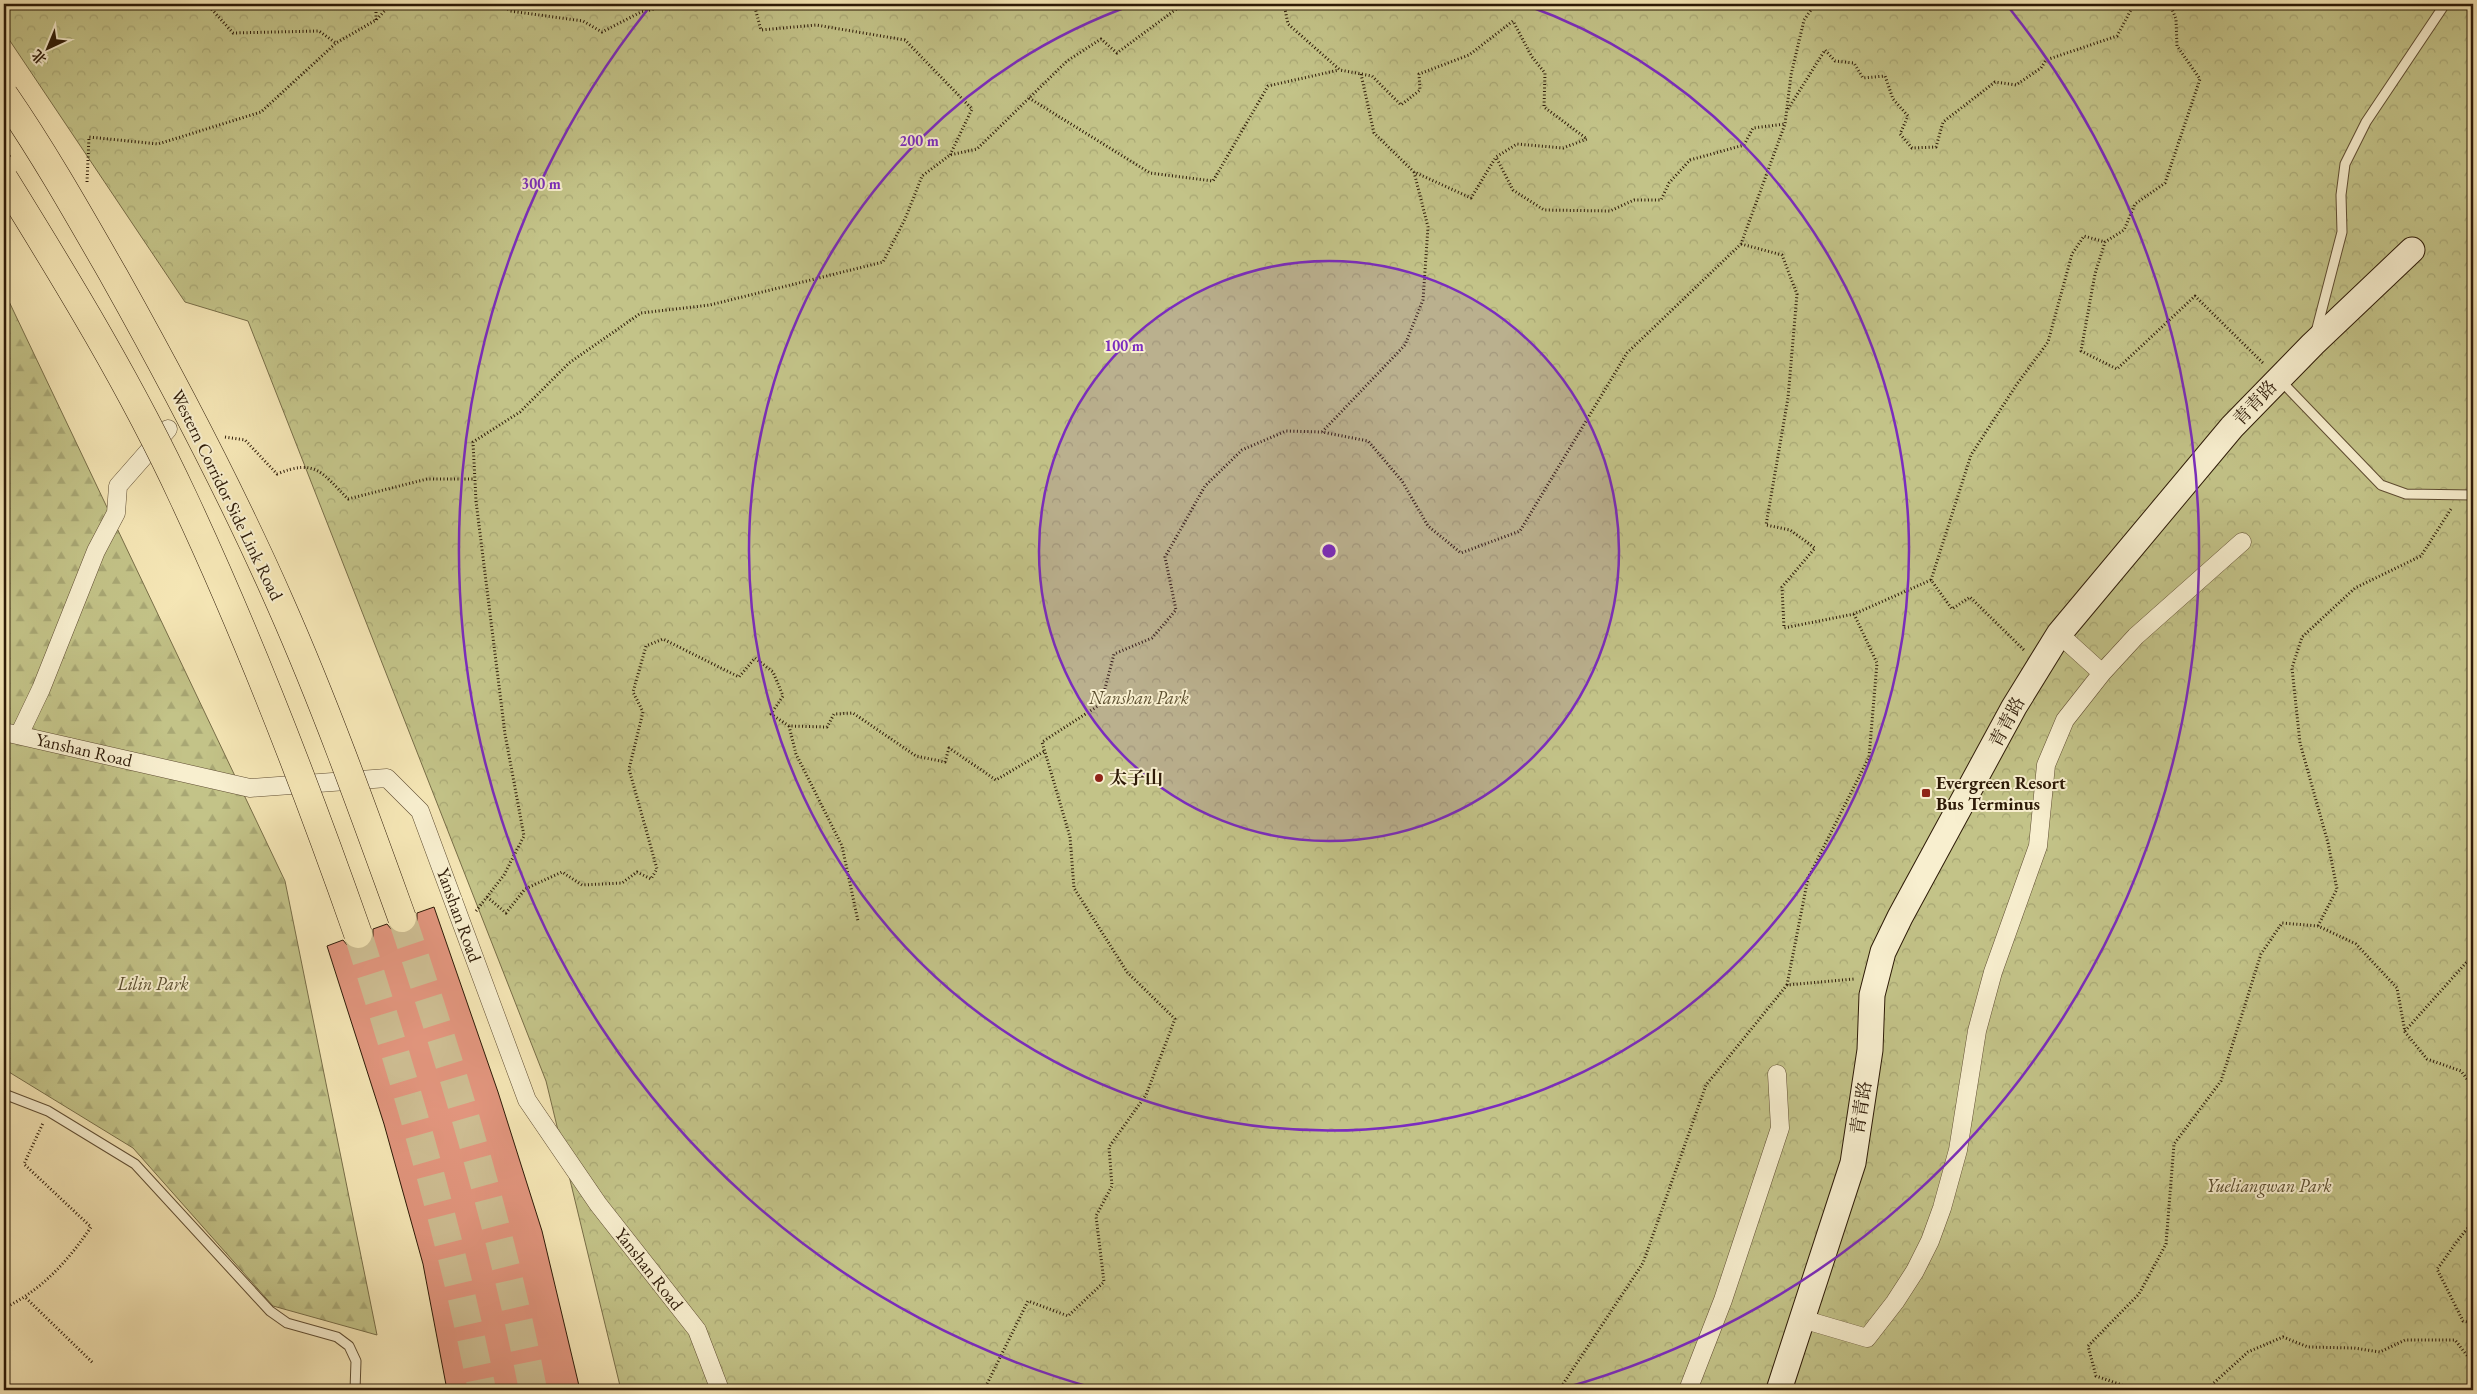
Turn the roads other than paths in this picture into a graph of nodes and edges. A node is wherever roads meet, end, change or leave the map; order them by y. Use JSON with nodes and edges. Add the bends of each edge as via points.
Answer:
{"nodes":[{"id":1,"x":2445,"y":4,"type":"edge"},
{"id":2,"x":4,"y":95,"type":"edge"},
{"id":3,"x":4,"y":179,"type":"edge"},
{"id":4,"x":2412,"y":250,"type":"dead end"},
{"id":5,"x":2313,"y":344,"type":"junction"},
{"id":6,"x":2278,"y":378,"type":"junction"},
{"id":7,"x":168,"y":428,"type":"dead end"},
{"id":8,"x":2473,"y":494,"type":"edge"},
{"id":9,"x":2242,"y":542,"type":"dead end"},
{"id":10,"x":2059,"y":634,"type":"junction"},
{"id":11,"x":2102,"y":673,"type":"junction"},
{"id":12,"x":11,"y":734,"type":"edge"},
{"id":13,"x":402,"y":918,"type":"tunnel mouth"},
{"id":14,"x":358,"y":934,"type":"tunnel mouth"},
{"id":15,"x":1777,"y":1074,"type":"dead end"},
{"id":16,"x":4,"y":1094,"type":"edge"},
{"id":17,"x":1802,"y":1319,"type":"junction"},
{"id":18,"x":355,"y":1390,"type":"edge"},
{"id":19,"x":720,"y":1390,"type":"edge"},
{"id":20,"x":1688,"y":1390,"type":"edge"},
{"id":21,"x":1778,"y":1390,"type":"edge"}],
"edges":[{"from":1,"to":5,"type":"lane","via":[[2366,122],[2345,164],[2340,195],[2342,232]]},
{"from":2,"to":13,"type":"highway","name":"Western Corridor Side Link Road","bridge":true,"via":[[76,209],[216,468],[280,604],[340,750]]},
{"from":3,"to":14,"type":"highway","bridge":true,"via":[[112,360],[182,495],[246,638],[310,795]]},
{"from":4,"to":5,"type":"street","name":"青青路"},
{"from":5,"to":6,"type":"street","name":"青青路"},
{"from":6,"to":8,"type":"lane","via":[[2381,486],[2406,494]]},
{"from":6,"to":10,"type":"street","name":"青青路","via":[[2232,427]]},
{"from":7,"to":12,"type":"street","via":[[118,486],[116,513],[96,551],[41,689]]},
{"from":9,"to":11,"type":"street","via":[[2136,636]]},
{"from":10,"to":11,"type":"street"},
{"from":10,"to":17,"type":"street","name":"青青路","via":[[1883,952],[1872,994],[1870,1050],[1853,1163]]},
{"from":11,"to":17,"type":"street","via":[[2065,720],[2046,766],[2038,846],[1993,972],[1977,1032],[1958,1150],[1930,1241],[1895,1302],[1867,1338]]},
{"from":12,"to":19,"type":"street","name":"Yanshan Road","via":[[250,788],[386,778],[420,811],[527,1100],[598,1204],[697,1330]]},
{"from":15,"to":20,"type":"street","via":[[1780,1128],[1723,1300]]},
{"from":16,"to":18,"type":"lane","via":[[48,1111],[135,1164],[270,1312],[288,1323],[337,1336],[349,1346],[356,1361]]},
{"from":17,"to":21,"type":"street","name":"青青路"}]}
